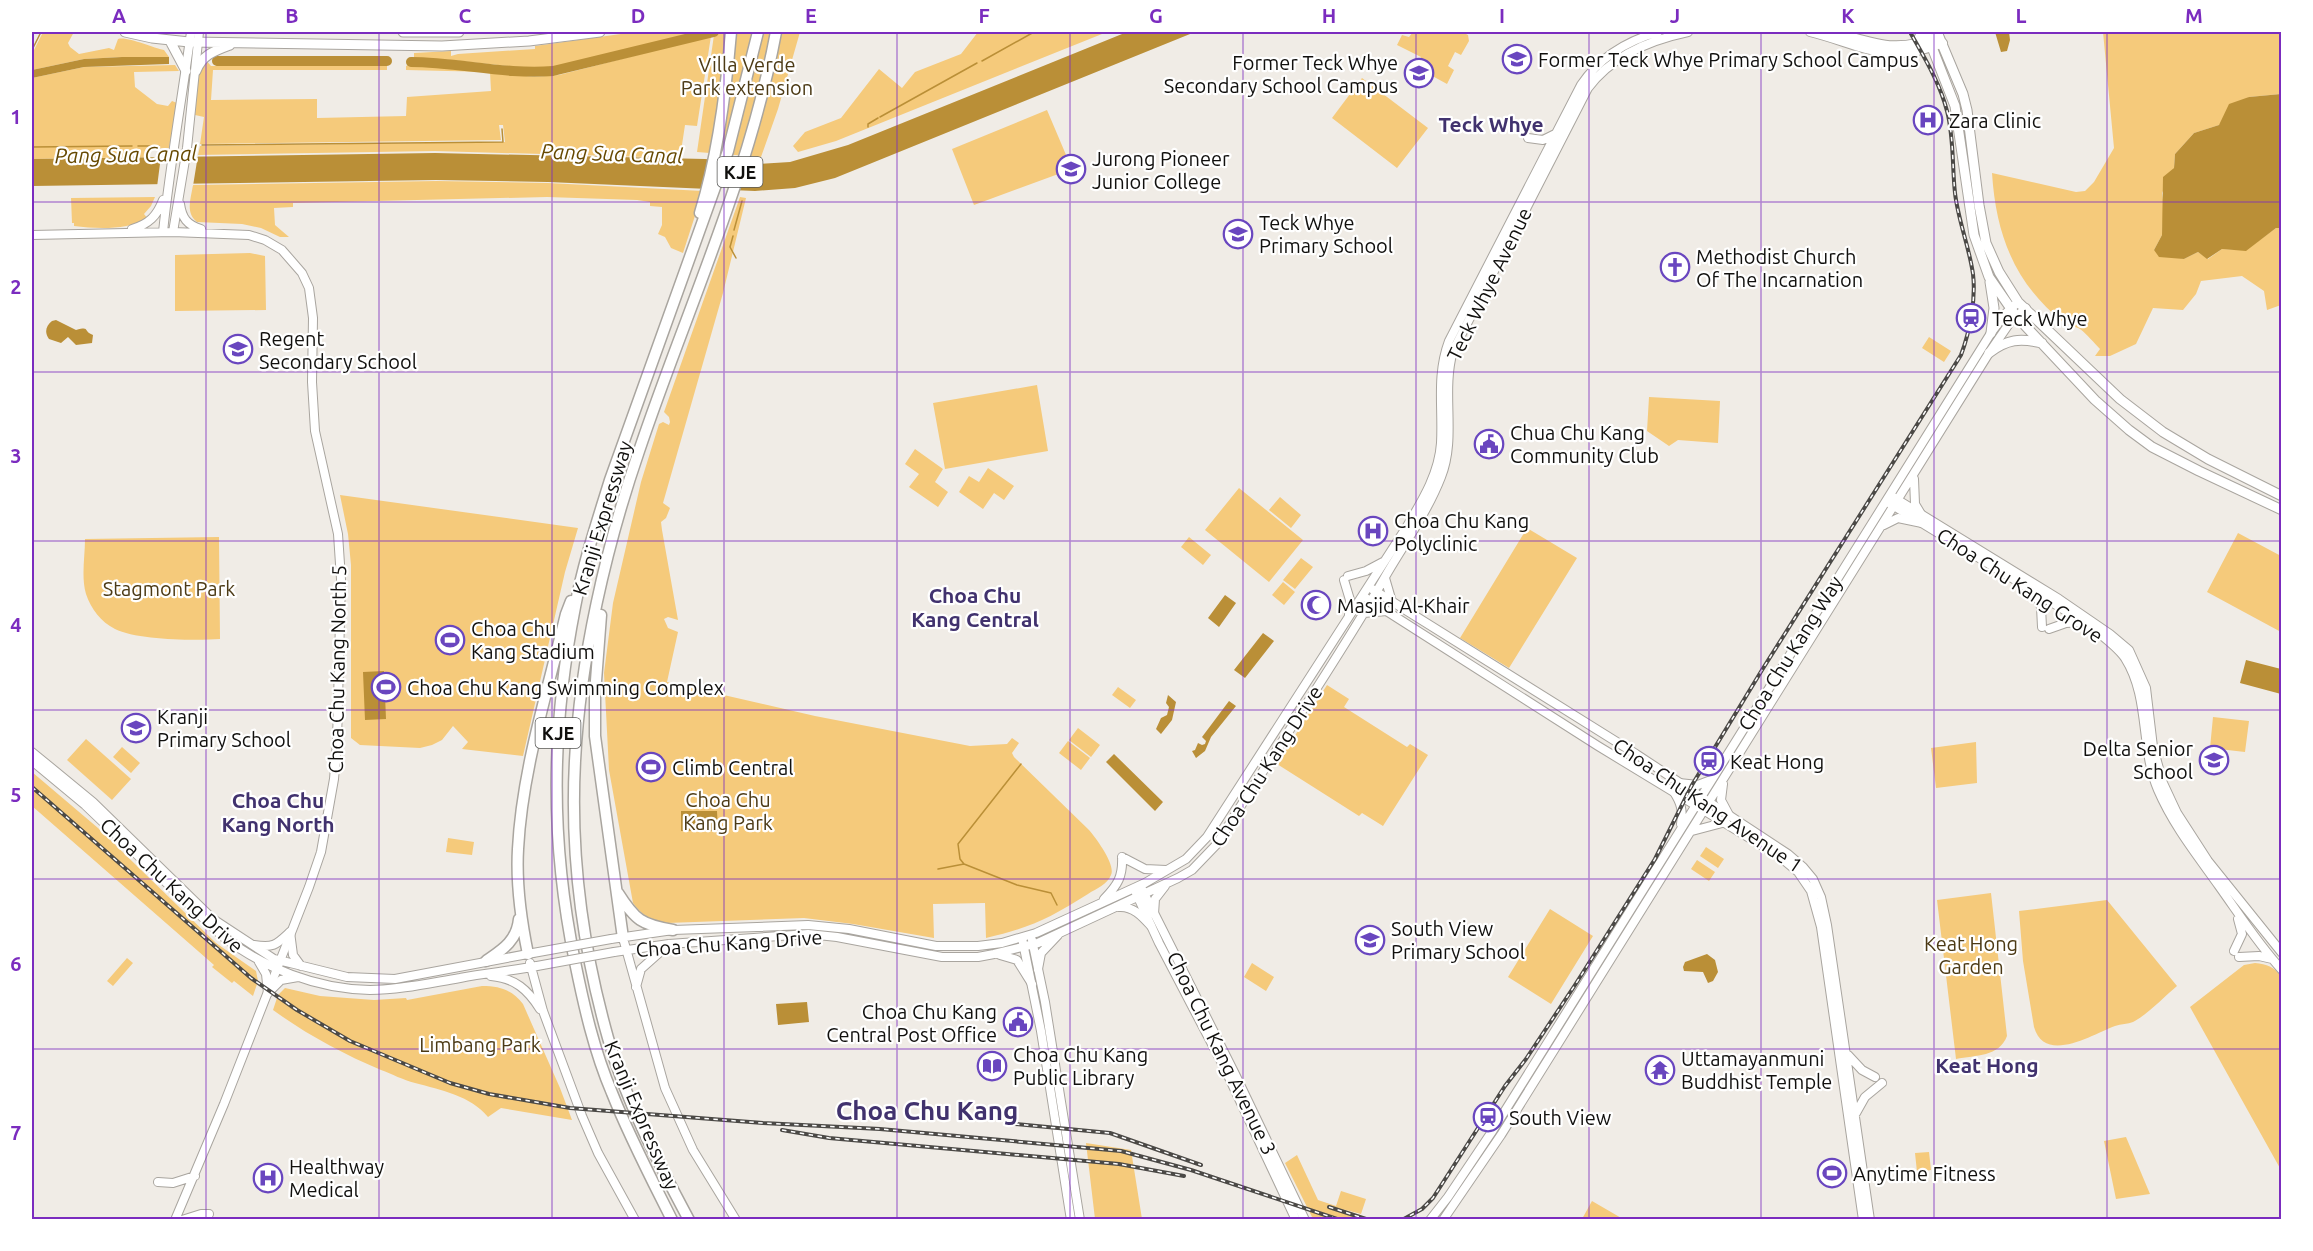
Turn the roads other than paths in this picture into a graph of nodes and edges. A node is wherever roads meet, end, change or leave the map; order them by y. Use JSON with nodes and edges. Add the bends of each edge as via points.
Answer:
{"nodes":[{"id":1,"x":125,"y":32,"type":"edge"},
{"id":2,"x":191,"y":32,"type":"edge"},
{"id":3,"x":199,"y":32,"type":"edge"},
{"id":4,"x":403,"y":32,"type":"edge"},
{"id":5,"x":459,"y":32,"type":"edge"},
{"id":6,"x":600,"y":32,"type":"edge"},
{"id":7,"x":731,"y":32,"type":"edge"},
{"id":8,"x":758,"y":32,"type":"edge"},
{"id":9,"x":777,"y":32,"type":"edge"},
{"id":10,"x":1658,"y":32,"type":"edge"},
{"id":11,"x":1688,"y":32,"type":"edge"},
{"id":12,"x":1810,"y":32,"type":"edge"},
{"id":13,"x":1836,"y":32,"type":"edge"},
{"id":14,"x":1922,"y":32,"type":"edge"},
{"id":15,"x":1940,"y":37,"type":"edge"},
{"id":16,"x":152,"y":38,"type":"junction"},
{"id":17,"x":170,"y":40,"type":"junction"},
{"id":18,"x":1929,"y":40,"type":"edge"},
{"id":19,"x":194,"y":42,"type":"junction"},
{"id":20,"x":235,"y":43,"type":"junction"},
{"id":21,"x":1916,"y":44,"type":"junction"},
{"id":22,"x":178,"y":54,"type":"junction"},
{"id":23,"x":191,"y":71,"type":"junction"},
{"id":24,"x":1555,"y":134,"type":"junction"},
{"id":25,"x":1528,"y":138,"type":"dead end"},
{"id":26,"x":167,"y":189,"type":"junction"},
{"id":27,"x":180,"y":190,"type":"junction"},
{"id":28,"x":118,"y":232,"type":"junction"},
{"id":29,"x":163,"y":232,"type":"junction"},
{"id":30,"x":173,"y":232,"type":"junction"},
{"id":31,"x":212,"y":232,"type":"junction"},
{"id":32,"x":32,"y":235,"type":"edge"},
{"id":33,"x":685,"y":274,"type":"junction"},
{"id":34,"x":1989,"y":277,"type":"junction"},
{"id":35,"x":2018,"y":309,"type":"junction"},
{"id":36,"x":1991,"y":333,"type":"junction"},
{"id":37,"x":2042,"y":343,"type":"junction"},
{"id":38,"x":1989,"y":353,"type":"junction"},
{"id":39,"x":1914,"y":475,"type":"junction"},
{"id":40,"x":2255,"y":483,"type":"junction"},
{"id":41,"x":2282,"y":496,"type":"edge"},
{"id":42,"x":1887,"y":498,"type":"junction"},
{"id":43,"x":1897,"y":503,"type":"junction"},
{"id":44,"x":2268,"y":504,"type":"junction"},
{"id":45,"x":2282,"y":510,"type":"edge"},
{"id":46,"x":1922,"y":519,"type":"junction"},
{"id":47,"x":1884,"y":525,"type":"junction"},
{"id":48,"x":1383,"y":562,"type":"junction"},
{"id":49,"x":583,"y":571,"type":"junction"},
{"id":50,"x":1385,"y":578,"type":"junction"},
{"id":51,"x":1368,"y":587,"type":"junction"},
{"id":52,"x":600,"y":591,"type":"junction"},
{"id":53,"x":2035,"y":592,"type":"junction"},
{"id":54,"x":1377,"y":593,"type":"junction"},
{"id":55,"x":1363,"y":595,"type":"junction"},
{"id":56,"x":1372,"y":601,"type":"junction"},
{"id":57,"x":1389,"y":606,"type":"junction"},
{"id":58,"x":1364,"y":613,"type":"junction"},
{"id":59,"x":1348,"y":618,"type":"junction"},
{"id":60,"x":2084,"y":622,"type":"junction"},
{"id":61,"x":2124,"y":651,"type":"junction"},
{"id":62,"x":32,"y":752,"type":"edge"},
{"id":63,"x":32,"y":761,"type":"edge"},
{"id":64,"x":1724,"y":778,"type":"junction"},
{"id":65,"x":1711,"y":779,"type":"junction"},
{"id":66,"x":1679,"y":783,"type":"junction"},
{"id":67,"x":1674,"y":792,"type":"junction"},
{"id":68,"x":1700,"y":796,"type":"junction"},
{"id":69,"x":1710,"y":802,"type":"junction"},
{"id":70,"x":1695,"y":804,"type":"junction"},
{"id":71,"x":1705,"y":810,"type":"junction"},
{"id":72,"x":1728,"y":818,"type":"junction"},
{"id":73,"x":1681,"y":827,"type":"junction"},
{"id":74,"x":1692,"y":831,"type":"junction"},
{"id":75,"x":1168,"y":870,"type":"junction"},
{"id":76,"x":1170,"y":882,"type":"junction"},
{"id":77,"x":1137,"y":887,"type":"junction"},
{"id":78,"x":615,"y":888,"type":"junction"},
{"id":79,"x":1141,"y":896,"type":"junction"},
{"id":80,"x":1102,"y":901,"type":"junction"},
{"id":81,"x":2230,"y":902,"type":"junction"},
{"id":82,"x":520,"y":903,"type":"junction"},
{"id":83,"x":1113,"y":908,"type":"junction"},
{"id":84,"x":1154,"y":915,"type":"junction"},
{"id":85,"x":1151,"y":926,"type":"junction"},
{"id":86,"x":673,"y":930,"type":"junction"},
{"id":87,"x":290,"y":932,"type":"junction"},
{"id":88,"x":1061,"y":932,"type":"junction"},
{"id":89,"x":1026,"y":937,"type":"junction"},
{"id":90,"x":623,"y":938,"type":"junction"},
{"id":91,"x":669,"y":944,"type":"junction"},
{"id":92,"x":251,"y":945,"type":"junction"},
{"id":93,"x":1033,"y":945,"type":"junction"},
{"id":94,"x":936,"y":946,"type":"junction"},
{"id":95,"x":1024,"y":948,"type":"junction"},
{"id":96,"x":626,"y":950,"type":"junction"},
{"id":97,"x":530,"y":953,"type":"junction"},
{"id":98,"x":2282,"y":953,"type":"edge"},
{"id":99,"x":994,"y":954,"type":"junction"},
{"id":100,"x":942,"y":957,"type":"junction"},
{"id":101,"x":2272,"y":959,"type":"junction"},
{"id":102,"x":259,"y":961,"type":"junction"},
{"id":103,"x":486,"y":961,"type":"junction"},
{"id":104,"x":278,"y":964,"type":"junction"},
{"id":105,"x":302,"y":967,"type":"junction"},
{"id":106,"x":534,"y":967,"type":"junction"},
{"id":107,"x":1038,"y":969,"type":"junction"},
{"id":108,"x":2282,"y":970,"type":"edge"},
{"id":109,"x":477,"y":975,"type":"junction"},
{"id":110,"x":299,"y":977,"type":"junction"},
{"id":111,"x":1032,"y":984,"type":"junction"},
{"id":112,"x":636,"y":988,"type":"junction"},
{"id":113,"x":267,"y":993,"type":"junction"},
{"id":114,"x":543,"y":1011,"type":"junction"},
{"id":115,"x":1847,"y":1054,"type":"junction"},
{"id":116,"x":1856,"y":1113,"type":"junction"},
{"id":117,"x":195,"y":1176,"type":"junction"},
{"id":118,"x":158,"y":1182,"type":"dead end"},
{"id":119,"x":209,"y":1214,"type":"dead end"},
{"id":120,"x":175,"y":1220,"type":"edge"},
{"id":121,"x":182,"y":1220,"type":"edge"},
{"id":122,"x":635,"y":1220,"type":"edge"},
{"id":123,"x":672,"y":1220,"type":"edge"},
{"id":124,"x":689,"y":1220,"type":"edge"},
{"id":125,"x":736,"y":1220,"type":"edge"},
{"id":126,"x":1071,"y":1220,"type":"edge"},
{"id":127,"x":1080,"y":1220,"type":"edge"},
{"id":128,"x":1296,"y":1220,"type":"edge"},
{"id":129,"x":1305,"y":1220,"type":"edge"},
{"id":130,"x":1430,"y":1220,"type":"edge"},
{"id":131,"x":1443,"y":1220,"type":"edge"},
{"id":132,"x":1863,"y":1220,"type":"edge"},
{"id":133,"x":1870,"y":1220,"type":"edge"}],
"edges":[{"from":1,"to":16,"type":"main road"},
{"from":2,"to":19,"type":"street"},
{"from":3,"to":19,"type":"street"},
{"from":4,"to":5,"type":"main road"},
{"from":6,"to":20,"type":"main road","via":[[442,46]]},
{"from":7,"to":33,"type":"highway","via":[[720,121]]},
{"from":8,"to":33,"type":"highway","name":"Kranji Expressway","number":"KJE","via":[[728,151]]},
{"from":9,"to":52,"type":"highway","name":"Kranji Expressway","number":"KJE","via":[[736,186],[625,495]]},
{"from":10,"to":24,"type":"main road","name":"Teck Whye Avenue","via":[[1614,51],[1587,75]]},
{"from":11,"to":50,"type":"main road","name":"Teck Whye Avenue","via":[[1619,58],[1588,88],[1455,346],[1447,380],[1449,442],[1444,469]]},
{"from":12,"to":18,"type":"main road","via":[[1879,53],[1895,53]]},
{"from":13,"to":21,"type":"main road","via":[[1875,44]]},
{"from":14,"to":21,"type":"main road"},
{"from":15,"to":18,"type":"main road"},
{"from":15,"to":35,"type":"main road","via":[[1967,110],[1986,243]]},
{"from":16,"to":17,"type":"main road"},
{"from":16,"to":22,"type":"main road"},
{"from":17,"to":19,"type":"main road"},
{"from":17,"to":22,"type":"main road"},
{"from":18,"to":21,"type":"main road"},
{"from":18,"to":34,"type":"main road","via":[[1955,106],[1974,235]]},
{"from":19,"to":20,"type":"main road"},
{"from":19,"to":23,"type":"street"},
{"from":20,"to":23,"type":"main road","via":[[208,54]]},
{"from":22,"to":23,"type":"main road"},
{"from":23,"to":26,"type":"street"},
{"from":23,"to":27,"type":"street"},
{"from":24,"to":25,"type":"main road","via":[[1543,140]]},
{"from":24,"to":48,"type":"main road","name":"Teck Whye Avenue","via":[[1449,341],[1440,380],[1438,466],[1414,515]]},
{"from":26,"to":28,"type":"street","via":[[152,220]]},
{"from":26,"to":29,"type":"street"},
{"from":27,"to":30,"type":"street"},
{"from":27,"to":31,"type":"street","via":[[185,220],[193,227]]},
{"from":28,"to":29,"type":"street","name":"Choa Chu Kang North 5"},
{"from":28,"to":32,"type":"street"},
{"from":29,"to":30,"type":"street","name":"Choa Chu Kang North 5"},
{"from":30,"to":31,"type":"street","name":"Choa Chu Kang North 5"},
{"from":31,"to":87,"type":"street","name":"Choa Chu Kang North 5","via":[[265,240],[282,250],[302,273],[312,303],[315,431],[340,550],[337,751],[330,814],[321,852]]},
{"from":33,"to":49,"type":"highway","name":"Kranji Expressway","number":"KJE","via":[[610,480]]},
{"from":34,"to":35,"type":"main road"},
{"from":34,"to":36,"type":"main road","via":[[1994,308]]},
{"from":35,"to":36,"type":"main road","name":"Choa Chu Kang Way","via":[[2005,314]]},
{"from":35,"to":37,"type":"main road"},
{"from":35,"to":38,"type":"main road","name":"Choa Chu Kang Way"},
{"from":35,"to":40,"type":"main road","via":[[2156,427]]},
{"from":36,"to":42,"type":"main road","name":"Choa Chu Kang Way"},
{"from":37,"to":38,"type":"main road","via":[[2013,340]]},
{"from":37,"to":44,"type":"main road","via":[[2107,412],[2152,447]]},
{"from":38,"to":39,"type":"main road","name":"Choa Chu Kang Way"},
{"from":39,"to":43,"type":"main road","name":"Choa Chu Kang Way"},
{"from":39,"to":46,"type":"main road","via":[[1915,504]]},
{"from":40,"to":41,"type":"main road"},
{"from":40,"to":44,"type":"main road"},
{"from":42,"to":43,"type":"street","name":"Choa Chu Kang Grove"},
{"from":42,"to":65,"type":"main road","name":"Choa Chu Kang Way"},
{"from":43,"to":46,"type":"street","name":"Choa Chu Kang Grove"},
{"from":43,"to":47,"type":"main road","name":"Choa Chu Kang Way"},
{"from":44,"to":45,"type":"main road"},
{"from":46,"to":47,"type":"main road","via":[[1898,518]]},
{"from":46,"to":53,"type":"street","name":"Choa Chu Kang Grove"},
{"from":46,"to":61,"type":"street","name":"Choa Chu Kang Grove","via":[[2059,599],[2110,634]]},
{"from":47,"to":64,"type":"main road","name":"Choa Chu Kang Way"},
{"from":48,"to":51,"type":"main road","name":"Teck Whye Avenue"},
{"from":48,"to":59,"type":"main road","via":[[1346,578]]},
{"from":49,"to":82,"type":"highway","via":[[566,614],[524,791],[518,849]]},
{"from":49,"to":123,"type":"highway","name":"Kranji Expressway","number":"KJE","via":[[565,661],[558,726],[556,823],[562,896],[582,997],[611,1092]]},
{"from":50,"to":54,"type":"main road","name":"Teck Whye Avenue"},
{"from":50,"to":57,"type":"main road"},
{"from":51,"to":54,"type":"street","name":"Choa Chu Kang Avenue 1"},
{"from":51,"to":55,"type":"main road","name":"Choa Chu Kang Drive"},
{"from":52,"to":78,"type":"highway","via":[[595,736]]},
{"from":52,"to":124,"type":"highway","name":"Kranji Expressway","number":"KJE","via":[[575,762],[575,845],[585,934],[608,1039],[626,1089],[658,1164]]},
{"from":53,"to":60,"type":"street","name":"Choa Chu Kang Grove"},
{"from":53,"to":60,"type":"street","via":[[2045,628]]},
{"from":54,"to":56,"type":"main road","name":"Choa Chu Kang Drive"},
{"from":54,"to":57,"type":"street","name":"Choa Chu Kang Avenue 1"},
{"from":55,"to":56,"type":"street","name":"Choa Chu Kang Avenue 1"},
{"from":55,"to":59,"type":"main road","name":"Choa Chu Kang Drive"},
{"from":56,"to":57,"type":"street","name":"Choa Chu Kang Avenue 1"},
{"from":56,"to":58,"type":"main road","name":"Choa Chu Kang Drive"},
{"from":57,"to":58,"type":"main road"},
{"from":57,"to":66,"type":"street","name":"Choa Chu Kang Avenue 1"},
{"from":57,"to":67,"type":"street","name":"Choa Chu Kang Avenue 1"},
{"from":58,"to":76,"type":"main road","name":"Choa Chu Kang Drive","via":[[1217,844],[1192,870]]},
{"from":59,"to":75,"type":"main road","name":"Choa Chu Kang Drive","via":[[1207,837],[1186,859]]},
{"from":60,"to":61,"type":"street","name":"Choa Chu Kang Grove"},
{"from":61,"to":81,"type":"street","name":"Choa Chu Kang Grove","via":[[2137,686],[2157,787],[2177,827]]},
{"from":61,"to":98,"type":"street","name":"Choa Chu Kang Grove","via":[[2132,656],[2146,688],[2153,747],[2177,813],[2208,861]]},
{"from":62,"to":92,"type":"main road","name":"Choa Chu Kang Drive","via":[[93,802],[213,919]]},
{"from":63,"to":102,"type":"main road","name":"Choa Chu Kang Drive","via":[[85,805],[222,936]]},
{"from":64,"to":69,"type":"main road","name":"Choa Chu Kang Way"},
{"from":64,"to":72,"type":"main road","via":[[1721,800]]},
{"from":65,"to":66,"type":"main road","via":[[1698,785]]},
{"from":65,"to":68,"type":"main road","name":"Choa Chu Kang Way"},
{"from":66,"to":68,"type":"street","name":"Choa Chu Kang Avenue 1"},
{"from":67,"to":70,"type":"street","name":"Choa Chu Kang Avenue 1"},
{"from":67,"to":73,"type":"main road","via":[[1683,812]]},
{"from":68,"to":69,"type":"street","name":"Choa Chu Kang Avenue 1"},
{"from":68,"to":70,"type":"main road","name":"Choa Chu Kang Way"},
{"from":69,"to":71,"type":"main road","name":"Choa Chu Kang Way"},
{"from":69,"to":72,"type":"street","name":"Choa Chu Kang Avenue 1"},
{"from":70,"to":71,"type":"street","name":"Choa Chu Kang Avenue 1"},
{"from":70,"to":73,"type":"main road","name":"Choa Chu Kang Way"},
{"from":71,"to":72,"type":"street","name":"Choa Chu Kang Avenue 1"},
{"from":71,"to":74,"type":"main road","name":"Choa Chu Kang Way"},
{"from":72,"to":74,"type":"main road"},
{"from":72,"to":115,"type":"street","name":"Choa Chu Kang Avenue 1","via":[[1793,858],[1813,879],[1827,925]]},
{"from":72,"to":132,"type":"street","name":"Choa Chu Kang Avenue 1","via":[[1788,863],[1805,881],[1814,900]]},
{"from":73,"to":130,"type":"main road","name":"Choa Chu Kang Way","via":[[1493,1130]]},
{"from":74,"to":131,"type":"main road","name":"Choa Chu Kang Way","via":[[1498,1140]]},
{"from":75,"to":77,"type":"main road","name":"Choa Chu Kang Drive"},
{"from":75,"to":80,"type":"main road","via":[[1145,869],[1122,857],[1119,881]]},
{"from":76,"to":79,"type":"main road","name":"Choa Chu Kang Drive"},
{"from":76,"to":84,"type":"main road","via":[[1155,899]]},
{"from":77,"to":79,"type":"street","name":"Choa Chu Kang Avenue 3"},
{"from":77,"to":80,"type":"main road","name":"Choa Chu Kang Drive"},
{"from":78,"to":86,"type":"highway","via":[[639,921]]},
{"from":78,"to":90,"type":"highway"},
{"from":79,"to":83,"type":"main road","name":"Choa Chu Kang Drive"},
{"from":79,"to":84,"type":"street","name":"Choa Chu Kang Avenue 3"},
{"from":79,"to":85,"type":"street","name":"Choa Chu Kang Avenue 3"},
{"from":80,"to":89,"type":"main road","name":"Choa Chu Kang Drive"},
{"from":81,"to":101,"type":"street","name":"Choa Chu Kang Grove"},
{"from":81,"to":101,"type":"street","via":[[2241,926],[2237,954]]},
{"from":82,"to":97,"type":"highway"},
{"from":82,"to":103,"type":"highway","via":[[519,924],[509,945]]},
{"from":83,"to":85,"type":"main road","via":[[1124,906],[1133,910]]},
{"from":83,"to":88,"type":"main road","name":"Choa Chu Kang Drive"},
{"from":84,"to":129,"type":"street","name":"Choa Chu Kang Avenue 3"},
{"from":85,"to":128,"type":"street","name":"Choa Chu Kang Avenue 3","via":[[1225,1069]]},
{"from":86,"to":90,"type":"main road","name":"Choa Chu Kang Drive"},
{"from":86,"to":94,"type":"main road","name":"Choa Chu Kang Drive","via":[[808,925]]},
{"from":87,"to":92,"type":"main road","via":[[275,946]]},
{"from":87,"to":104,"type":"street","name":"Choa Chu Kang North 5"},
{"from":87,"to":105,"type":"main road","via":[[293,956]]},
{"from":88,"to":93,"type":"main road","name":"Choa Chu Kang Drive"},
{"from":88,"to":107,"type":"main road","via":[[1041,953]]},
{"from":89,"to":93,"type":"street"},
{"from":89,"to":94,"type":"main road","name":"Choa Chu Kang Drive","via":[[978,946]]},
{"from":89,"to":95,"type":"street"},
{"from":90,"to":96,"type":"main road"},
{"from":90,"to":97,"type":"main road","name":"Choa Chu Kang Drive","bridge":true},
{"from":91,"to":96,"type":"main road","name":"Choa Chu Kang Drive"},
{"from":91,"to":100,"type":"main road","name":"Choa Chu Kang Drive","via":[[808,934]]},
{"from":91,"to":112,"type":"main road","via":[[641,969]]},
{"from":92,"to":104,"type":"main road","name":"Choa Chu Kang Drive"},
{"from":93,"to":95,"type":"main road","name":"Choa Chu Kang Drive"},
{"from":93,"to":107,"type":"street"},
{"from":94,"to":100,"type":"main road"},
{"from":95,"to":99,"type":"main road","name":"Choa Chu Kang Drive"},
{"from":95,"to":111,"type":"street"},
{"from":96,"to":106,"type":"main road","name":"Choa Chu Kang Drive","bridge":true},
{"from":96,"to":112,"type":"main road"},
{"from":97,"to":103,"type":"main road","name":"Choa Chu Kang Drive"},
{"from":97,"to":106,"type":"main road"},
{"from":99,"to":100,"type":"main road","name":"Choa Chu Kang Drive"},
{"from":99,"to":111,"type":"main road","via":[[1017,960]]},
{"from":101,"to":108,"type":"street","name":"Choa Chu Kang Grove"},
{"from":102,"to":104,"type":"main road","name":"Choa Chu Kang Drive"},
{"from":102,"to":113,"type":"main road","via":[[266,974]]},
{"from":103,"to":105,"type":"main road","name":"Choa Chu Kang Drive","via":[[395,979],[347,977]]},
{"from":104,"to":105,"type":"main road","name":"Choa Chu Kang Drive"},
{"from":104,"to":110,"type":"main road","name":"Choa Chu Kang Drive"},
{"from":104,"to":113,"type":"street","name":"Choa Chu Kang North 5"},
{"from":106,"to":109,"type":"main road","name":"Choa Chu Kang Drive"},
{"from":106,"to":114,"type":"main road"},
{"from":107,"to":127,"type":"street"},
{"from":109,"to":110,"type":"main road","name":"Choa Chu Kang Drive","via":[[368,990]]},
{"from":109,"to":114,"type":"main road","via":[[517,983]]},
{"from":110,"to":113,"type":"main road","via":[[281,981]]},
{"from":111,"to":126,"type":"street"},
{"from":112,"to":125,"type":"main road","via":[[665,1088],[693,1150]]},
{"from":113,"to":117,"type":"street","name":"Choa Chu Kang North 5"},
{"from":114,"to":122,"type":"main road","via":[[598,1153]]},
{"from":115,"to":116,"type":"street","name":"Choa Chu Kang Avenue 1"},
{"from":115,"to":116,"type":"street","via":[[1879,1080]]},
{"from":116,"to":133,"type":"street","name":"Choa Chu Kang Avenue 1"},
{"from":117,"to":118,"type":"street","via":[[173,1184]]},
{"from":117,"to":120,"type":"street","name":"Choa Chu Kang North 5"},
{"from":119,"to":121,"type":"street"}]}
